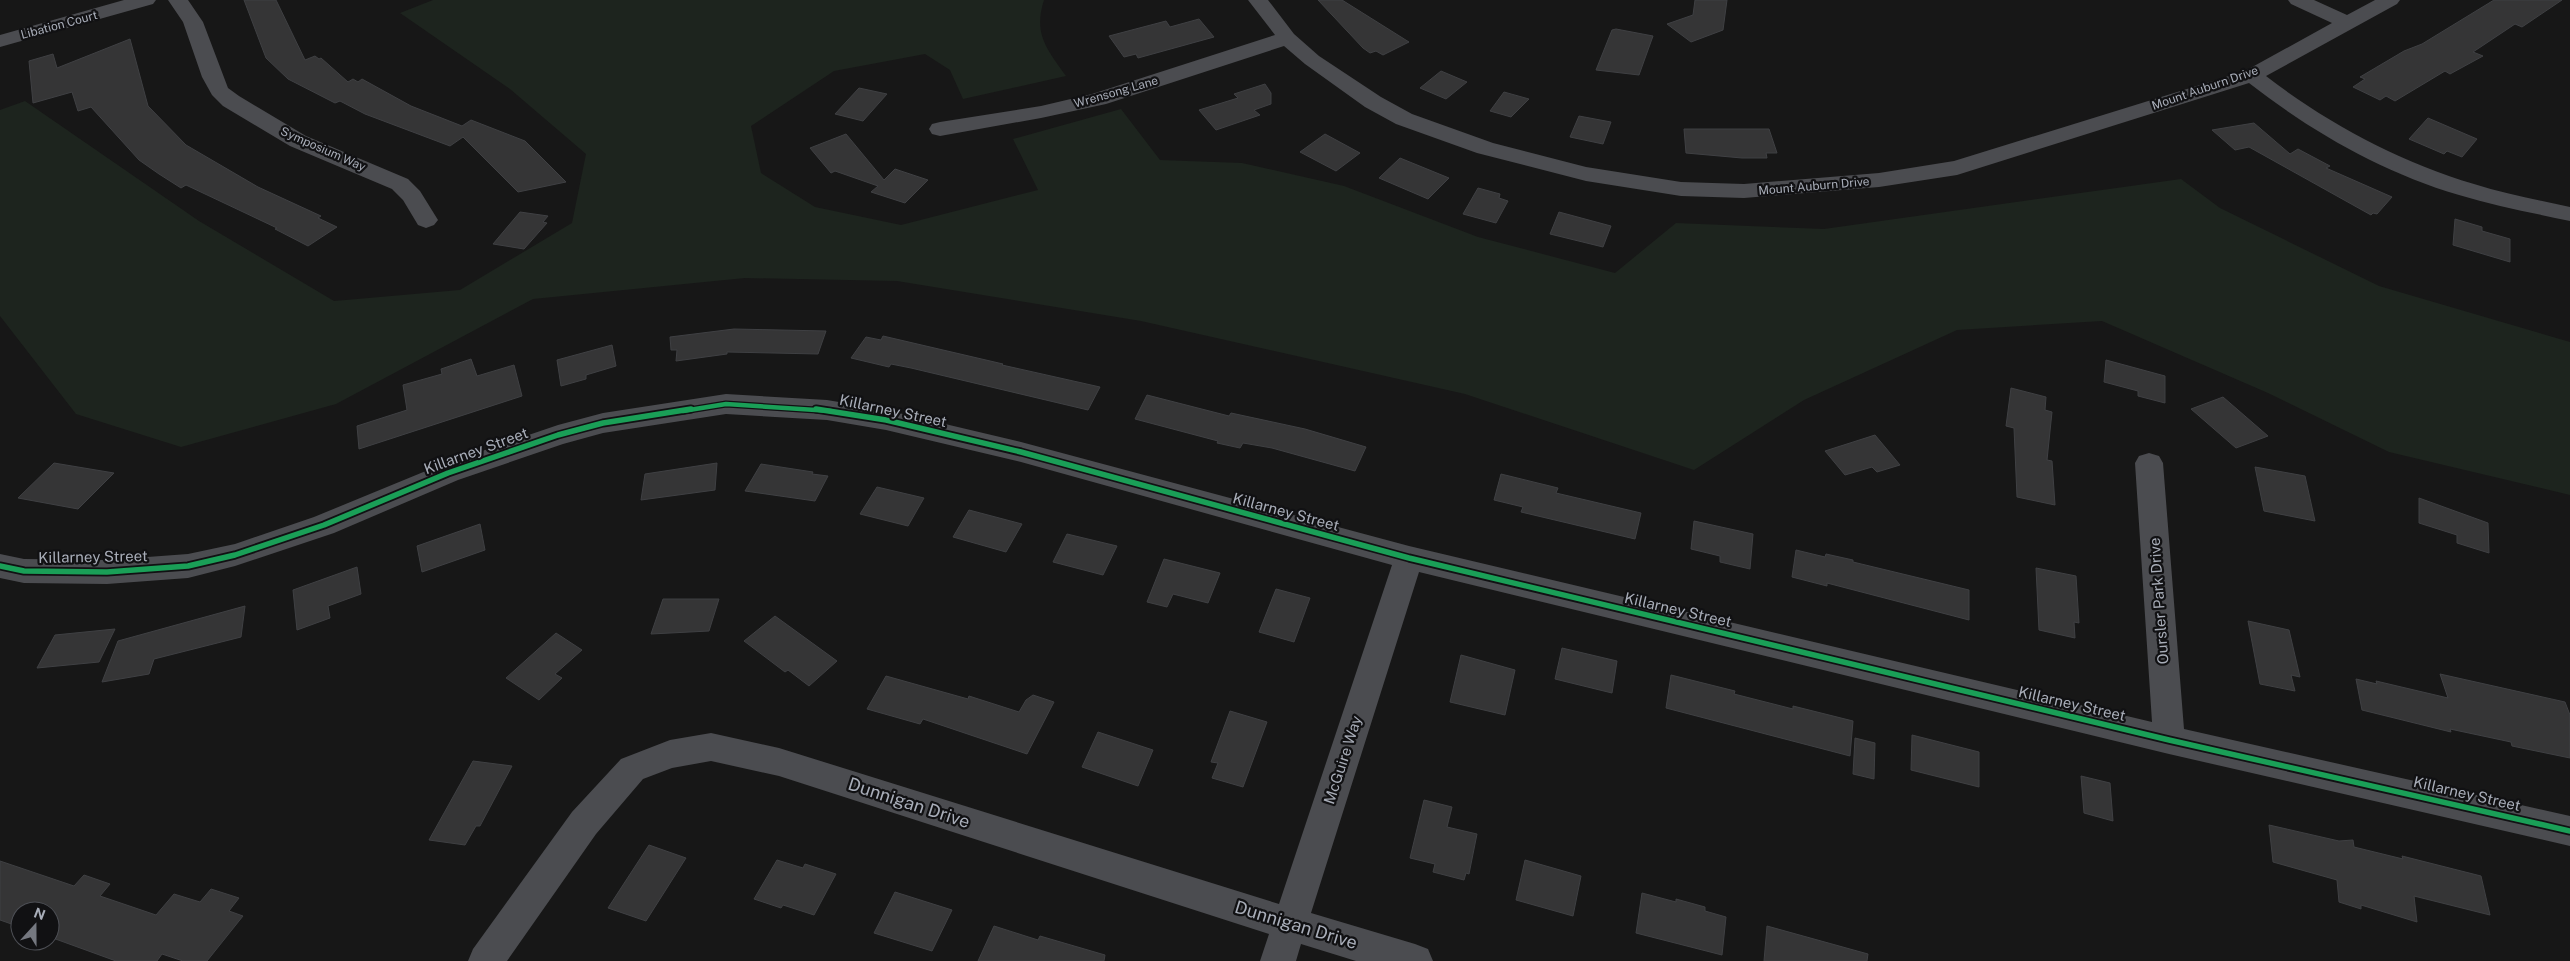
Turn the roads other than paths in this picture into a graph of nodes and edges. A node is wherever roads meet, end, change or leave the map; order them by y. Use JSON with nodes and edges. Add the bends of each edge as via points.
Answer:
{"nodes":[{"id":1,"x":146,"y":0,"type":"edge"},
{"id":2,"x":178,"y":0,"type":"edge"},
{"id":3,"x":1258,"y":0,"type":"edge"},
{"id":4,"x":2298,"y":0,"type":"edge"},
{"id":5,"x":2390,"y":0,"type":"edge"},
{"id":6,"x":2348,"y":24,"type":"junction"},
{"id":7,"x":1287,"y":38,"type":"junction"},
{"id":8,"x":0,"y":41,"type":"edge"},
{"id":9,"x":2252,"y":75,"type":"junction"},
{"id":10,"x":940,"y":129,"type":"dead end"},
{"id":11,"x":2570,"y":214,"type":"edge"},
{"id":12,"x":426,"y":220,"type":"dead end"},
{"id":13,"x":2149,"y":463,"type":"dead end"},
{"id":14,"x":1409,"y":558,"type":"junction"},
{"id":15,"x":0,"y":566,"type":"edge"},
{"id":16,"x":2169,"y":740,"type":"junction"},
{"id":17,"x":2570,"y":831,"type":"edge"},
{"id":18,"x":1290,"y":924,"type":"junction"},
{"id":19,"x":486,"y":961,"type":"edge"},
{"id":20,"x":1278,"y":961,"type":"edge"},
{"id":21,"x":1416,"y":961,"type":"edge"}],
"edges":[{"from":1,"to":8,"type":"street","name":"Libation Court"},
{"from":2,"to":12,"type":"street","name":"Symposium Way","via":[[193,22],[219,91],[248,113],[298,141],[400,184],[416,201]]},
{"from":3,"to":7,"type":"street","name":"Mount Auburn Drive"},
{"from":4,"to":6,"type":"street"},
{"from":5,"to":6,"type":"street","name":"Mount Auburn Drive"},
{"from":6,"to":9,"type":"street","name":"Mount Auburn Drive"},
{"from":7,"to":9,"type":"street","name":"Mount Auburn Drive","via":[[1343,82],[1404,118],[1485,148],[1542,163],[1586,174],[1681,189],[1744,191],[1800,188],[1957,168]]},
{"from":7,"to":10,"type":"street","name":"Wrensong Lane","via":[[1098,98],[1041,112]]},
{"from":9,"to":11,"type":"street","via":[[2300,111],[2406,166],[2494,197]]},
{"from":13,"to":16,"type":"street","name":"Oursler Park Drive"},
{"from":14,"to":15,"type":"street","name":"Killarney Street","via":[[1031,455],[886,420],[818,409],[726,404],[654,414],[558,435],[448,473],[324,525],[235,555],[188,566],[106,572],[24,571]]},
{"from":14,"to":16,"type":"street","name":"Killarney Street"},
{"from":14,"to":18,"type":"street","name":"McGuire Way"},
{"from":16,"to":17,"type":"street","name":"Killarney Street"},
{"from":18,"to":19,"type":"street","name":"Dunnigan Drive","via":[[779,762],[711,747],[670,754],[632,769],[584,823]]},
{"from":18,"to":20,"type":"street","name":"McGuire Way"},
{"from":18,"to":21,"type":"street","name":"Dunnigan Drive"}]}
